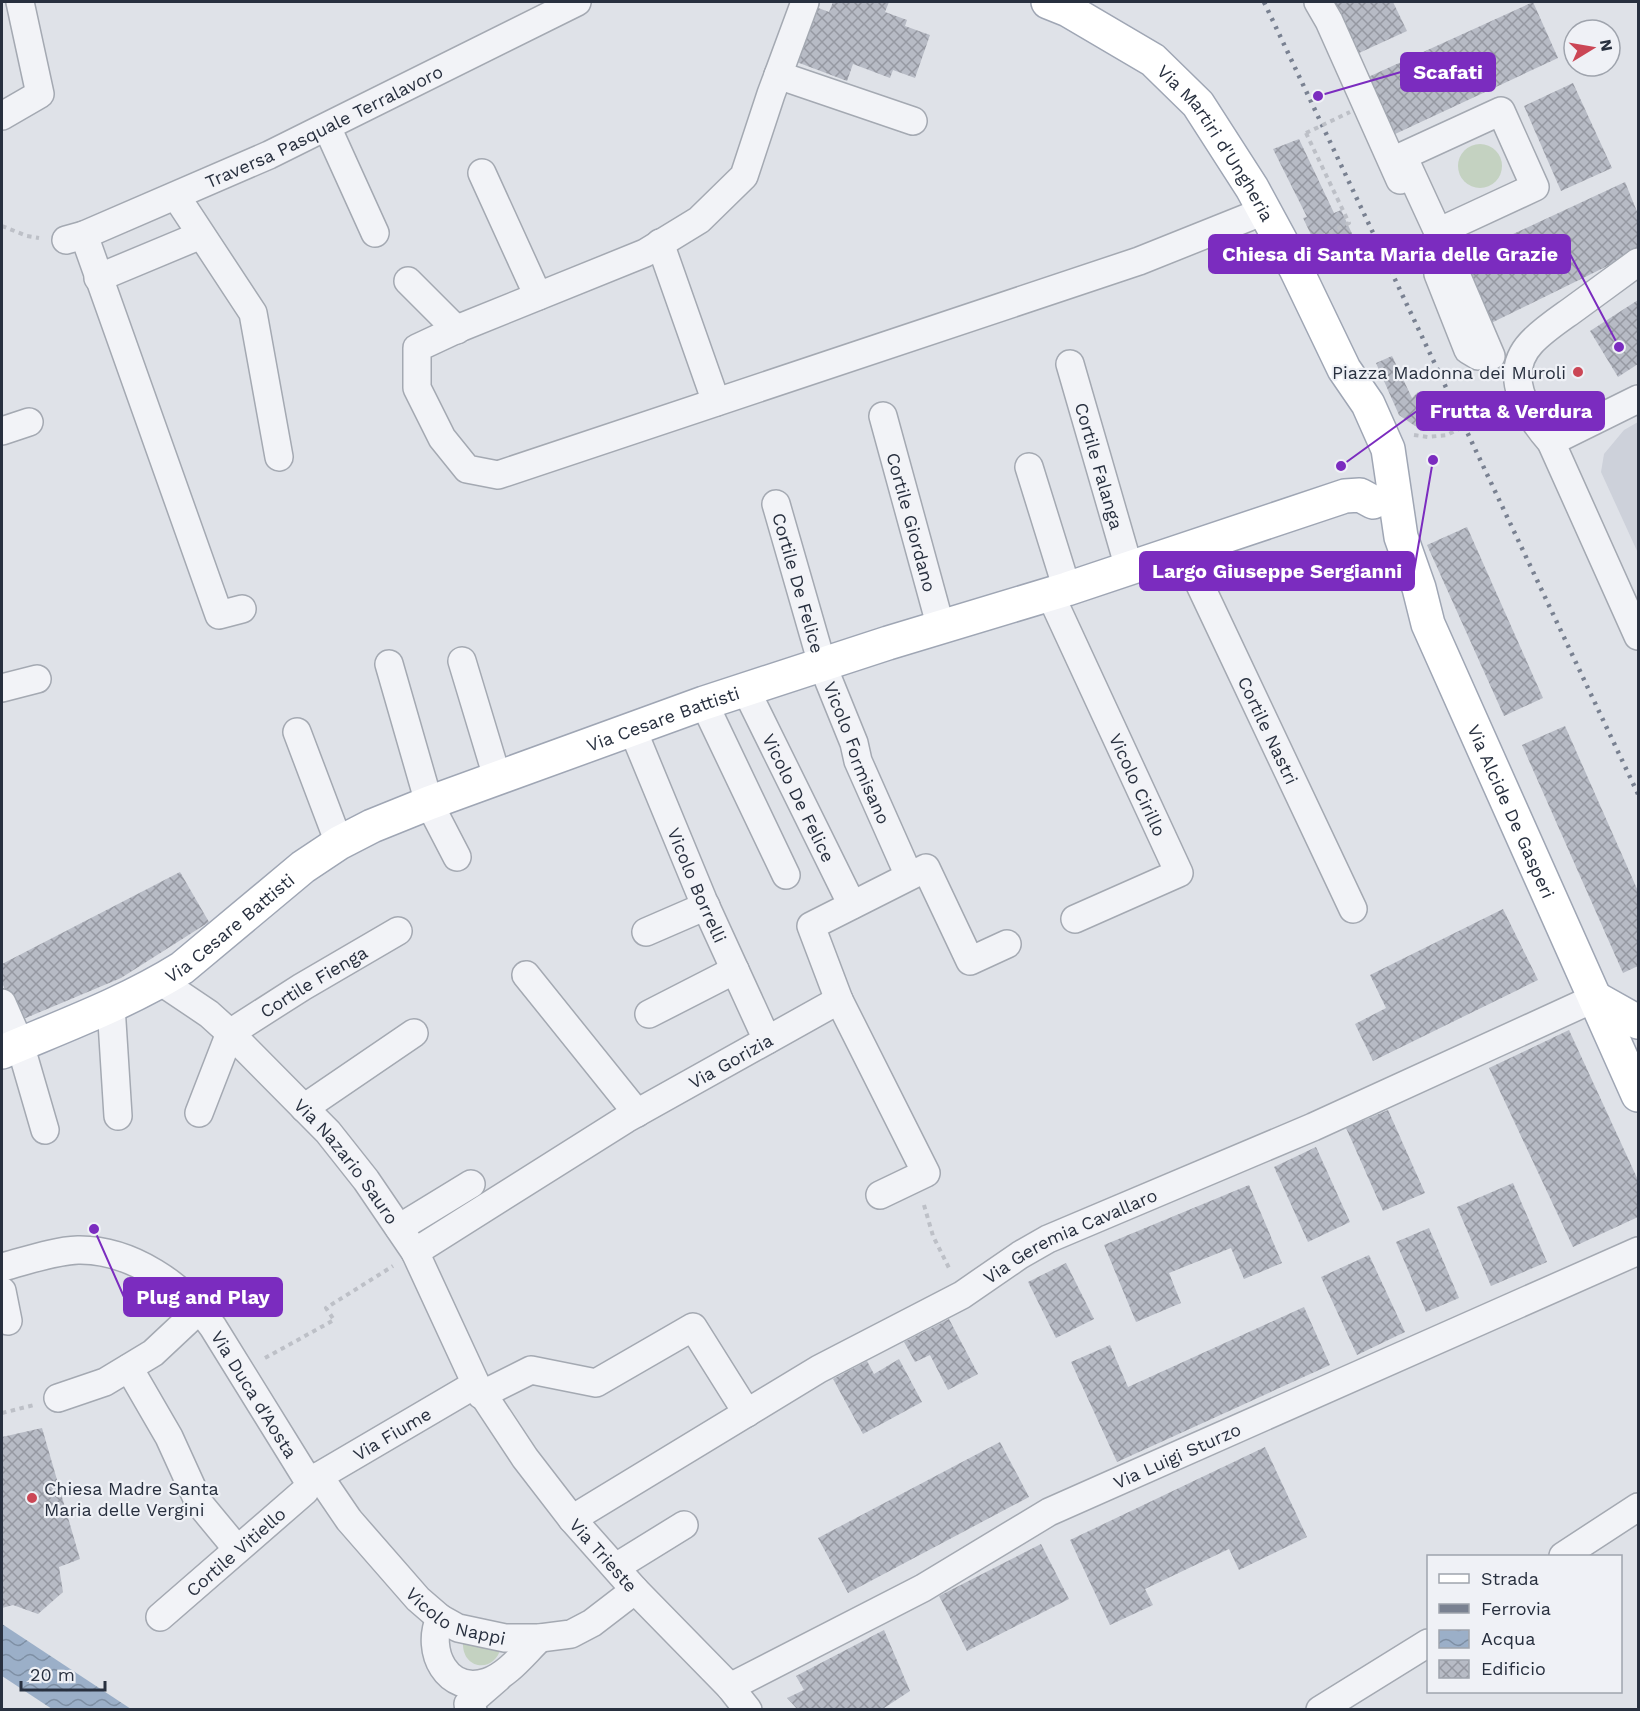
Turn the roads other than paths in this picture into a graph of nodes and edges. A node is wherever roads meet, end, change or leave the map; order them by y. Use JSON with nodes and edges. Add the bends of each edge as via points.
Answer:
{"nodes":[{"id":1,"x":20,"y":2,"type":"edge"},
{"id":2,"x":577,"y":2,"type":"edge"},
{"id":3,"x":805,"y":2,"type":"edge"},
{"id":4,"x":1047,"y":2,"type":"edge"},
{"id":5,"x":1318,"y":2,"type":"edge"},
{"id":6,"x":778,"y":75,"type":"junction"},
{"id":7,"x":2,"y":116,"type":"edge"},
{"id":8,"x":913,"y":121,"type":"dead end"},
{"id":9,"x":327,"y":127,"type":"junction"},
{"id":10,"x":482,"y":173,"type":"dead end"},
{"id":11,"x":176,"y":196,"type":"junction"},
{"id":12,"x":1264,"y":211,"type":"junction"},
{"id":13,"x":1438,"y":232,"type":"junction"},
{"id":14,"x":375,"y":233,"type":"dead end"},
{"id":15,"x":201,"y":234,"type":"junction"},
{"id":16,"x":660,"y":243,"type":"junction"},
{"id":17,"x":1638,"y":262,"type":"edge"},
{"id":18,"x":98,"y":278,"type":"junction"},
{"id":19,"x":408,"y":281,"type":"dead end"},
{"id":20,"x":538,"y":296,"type":"junction"},
{"id":21,"x":457,"y":330,"type":"junction"},
{"id":22,"x":1491,"y":356,"type":"junction"},
{"id":23,"x":1520,"y":360,"type":"junction"},
{"id":24,"x":1070,"y":364,"type":"dead end"},
{"id":25,"x":1344,"y":369,"type":"junction"},
{"id":26,"x":1638,"y":399,"type":"edge"},
{"id":27,"x":716,"y":402,"type":"junction"},
{"id":28,"x":883,"y":416,"type":"dead end"},
{"id":29,"x":29,"y":422,"type":"dead end"},
{"id":30,"x":2,"y":431,"type":"edge"},
{"id":31,"x":1551,"y":442,"type":"junction"},
{"id":32,"x":279,"y":457,"type":"dead end"},
{"id":33,"x":1029,"y":467,"type":"dead end"},
{"id":34,"x":1383,"y":491,"type":"junction"},
{"id":35,"x":776,"y":504,"type":"dead end"},
{"id":36,"x":1184,"y":550,"type":"junction"},
{"id":37,"x":1129,"y":568,"type":"junction"},
{"id":38,"x":1059,"y":592,"type":"junction"},
{"id":39,"x":1634,"y":605,"type":"edge"},
{"id":40,"x":242,"y":609,"type":"dead end"},
{"id":41,"x":941,"y":628,"type":"junction"},
{"id":42,"x":1638,"y":636,"type":"edge"},
{"id":43,"x":462,"y":661,"type":"dead end"},
{"id":44,"x":389,"y":664,"type":"dead end"},
{"id":45,"x":822,"y":664,"type":"junction"},
{"id":46,"x":37,"y":679,"type":"dead end"},
{"id":47,"x":2,"y":688,"type":"edge"},
{"id":48,"x":746,"y":690,"type":"junction"},
{"id":49,"x":704,"y":703,"type":"junction"},
{"id":50,"x":633,"y":728,"type":"junction"},
{"id":51,"x":297,"y":732,"type":"dead end"},
{"id":52,"x":497,"y":777,"type":"junction"},
{"id":53,"x":429,"y":802,"type":"junction"},
{"id":54,"x":339,"y":843,"type":"junction"},
{"id":55,"x":457,"y":857,"type":"dead end"},
{"id":56,"x":786,"y":875,"type":"dead end"},
{"id":57,"x":909,"y":876,"type":"junction"},
{"id":58,"x":852,"y":905,"type":"junction"},
{"id":59,"x":706,"y":906,"type":"junction"},
{"id":60,"x":1353,"y":909,"type":"dead end"},
{"id":61,"x":1075,"y":919,"type":"dead end"},
{"id":62,"x":398,"y":931,"type":"dead end"},
{"id":63,"x":646,"y":932,"type":"dead end"},
{"id":64,"x":1007,"y":944,"type":"dead end"},
{"id":65,"x":735,"y":970,"type":"junction"},
{"id":66,"x":526,"y":975,"type":"dead end"},
{"id":67,"x":160,"y":981,"type":"junction"},
{"id":68,"x":1594,"y":998,"type":"junction"},
{"id":69,"x":839,"y":1000,"type":"junction"},
{"id":70,"x":2,"y":1003,"type":"edge"},
{"id":71,"x":111,"y":1006,"type":"junction"},
{"id":72,"x":649,"y":1014,"type":"dead end"},
{"id":73,"x":1638,"y":1022,"type":"edge"},
{"id":74,"x":230,"y":1033,"type":"junction"},
{"id":75,"x":414,"y":1034,"type":"dead end"},
{"id":76,"x":767,"y":1040,"type":"junction"},
{"id":77,"x":11,"y":1048,"type":"edge"},
{"id":78,"x":1638,"y":1095,"type":"edge"},
{"id":79,"x":304,"y":1108,"type":"junction"},
{"id":80,"x":199,"y":1113,"type":"dead end"},
{"id":81,"x":637,"y":1113,"type":"junction"},
{"id":82,"x":118,"y":1116,"type":"dead end"},
{"id":83,"x":45,"y":1130,"type":"dead end"},
{"id":84,"x":471,"y":1184,"type":"dead end"},
{"id":85,"x":880,"y":1194,"type":"dead end"},
{"id":86,"x":399,"y":1228,"type":"junction"},
{"id":87,"x":1638,"y":1251,"type":"edge"},
{"id":88,"x":415,"y":1252,"type":"junction"},
{"id":89,"x":2,"y":1267,"type":"edge"},
{"id":90,"x":2,"y":1291,"type":"edge"},
{"id":91,"x":200,"y":1309,"type":"junction"},
{"id":92,"x":8,"y":1321,"type":"dead end"},
{"id":93,"x":129,"y":1368,"type":"junction"},
{"id":94,"x":478,"y":1389,"type":"junction"},
{"id":95,"x":58,"y":1398,"type":"dead end"},
{"id":96,"x":747,"y":1413,"type":"junction"},
{"id":97,"x":314,"y":1479,"type":"junction"},
{"id":98,"x":1638,"y":1507,"type":"edge"},
{"id":99,"x":572,"y":1519,"type":"junction"},
{"id":100,"x":684,"y":1525,"type":"dead end"},
{"id":101,"x":237,"y":1549,"type":"junction"},
{"id":102,"x":1566,"y":1555,"type":"edge"},
{"id":103,"x":616,"y":1568,"type":"junction"},
{"id":104,"x":635,"y":1590,"type":"junction"},
{"id":105,"x":160,"y":1617,"type":"dead end"},
{"id":106,"x":440,"y":1618,"type":"junction"},
{"id":107,"x":540,"y":1638,"type":"junction"},
{"id":108,"x":1427,"y":1644,"type":"edge"},
{"id":109,"x":499,"y":1677,"type":"junction"},
{"id":110,"x":730,"y":1687,"type":"junction"},
{"id":111,"x":473,"y":1710,"type":"edge"},
{"id":112,"x":748,"y":1710,"type":"edge"},
{"id":113,"x":1320,"y":1710,"type":"edge"}],
"edges":[{"from":1,"to":7,"type":"street","via":[[40,94]]},
{"from":2,"to":9,"type":"street","name":"Traversa Pasquale Terralavoro"},
{"from":3,"to":6,"type":"street"},
{"from":4,"to":12,"type":"main road","name":"Via Martiri d'Ungheria","via":[[1068,10],[1153,60],[1198,104]]},
{"from":5,"to":22,"type":"street","via":[[1402,184],[1468,350],[1478,356]]},
{"from":6,"to":8,"type":"street"},
{"from":6,"to":16,"type":"street","via":[[744,176],[699,220]]},
{"from":9,"to":11,"type":"street","name":"Traversa Pasquale Terralavoro"},
{"from":9,"to":14,"type":"street"},
{"from":10,"to":20,"type":"street"},
{"from":11,"to":15,"type":"street"},
{"from":11,"to":18,"type":"street","name":"Traversa Pasquale Terralavoro","via":[[75,238]]},
{"from":12,"to":25,"type":"main road","name":"Via Martiri d'Ungheria"},
{"from":12,"to":27,"type":"street","via":[[1139,261]]},
{"from":13,"to":13,"type":"street","via":[[1403,156],[1501,111],[1535,187]]},
{"from":13,"to":22,"type":"street"},
{"from":15,"to":18,"type":"street"},
{"from":15,"to":32,"type":"street","via":[[252,313]]},
{"from":16,"to":20,"type":"street","via":[[645,253]]},
{"from":16,"to":27,"type":"street"},
{"from":17,"to":23,"type":"street","via":[[1545,330]]},
{"from":18,"to":40,"type":"street","via":[[219,615]]},
{"from":19,"to":21,"type":"street"},
{"from":20,"to":21,"type":"street"},
{"from":21,"to":27,"type":"street","via":[[417,348],[417,388],[442,438],[467,469],[498,475]]},
{"from":22,"to":23,"type":"street"},
{"from":23,"to":31,"type":"street","via":[[1518,379],[1525,407]]},
{"from":24,"to":37,"type":"street","name":"Cortile Falanga"},
{"from":25,"to":34,"type":"main road","name":"Via Martiri d'Ungheria","via":[[1368,464]]},
{"from":25,"to":34,"type":"main road","name":"Via Martiri d'Ungheria","via":[[1368,404],[1388,449]]},
{"from":26,"to":31,"type":"street"},
{"from":28,"to":41,"type":"street","name":"Cortile Giordano"},
{"from":29,"to":30,"type":"street"},
{"from":31,"to":39,"type":"street"},
{"from":33,"to":38,"type":"street"},
{"from":34,"to":36,"type":"main road","name":"Via Cesare Battisti","via":[[1345,495]]},
{"from":34,"to":68,"type":"main road","name":"Via Alcide De Gasperi","via":[[1397,521],[1428,624]]},
{"from":35,"to":45,"type":"street","name":"Cortile De Felice"},
{"from":36,"to":37,"type":"main road","name":"Via Cesare Battisti"},
{"from":36,"to":60,"type":"street","name":"Cortile Nastri"},
{"from":37,"to":38,"type":"main road","name":"Via Cesare Battisti"},
{"from":38,"to":41,"type":"main road","name":"Via Cesare Battisti"},
{"from":38,"to":61,"type":"street","name":"Vicolo Cirillo","via":[[1179,873]]},
{"from":39,"to":42,"type":"street"},
{"from":41,"to":45,"type":"main road","name":"Via Cesare Battisti"},
{"from":43,"to":52,"type":"street"},
{"from":44,"to":53,"type":"street"},
{"from":45,"to":48,"type":"main road","name":"Via Cesare Battisti"},
{"from":45,"to":57,"type":"street","name":"Vicolo Formisano","via":[[858,761]]},
{"from":46,"to":47,"type":"street"},
{"from":48,"to":49,"type":"main road","name":"Via Cesare Battisti"},
{"from":48,"to":58,"type":"street","name":"Vicolo De Felice"},
{"from":49,"to":50,"type":"main road","name":"Via Cesare Battisti"},
{"from":49,"to":56,"type":"street"},
{"from":50,"to":52,"type":"main road","name":"Via Cesare Battisti"},
{"from":50,"to":59,"type":"street","name":"Vicolo Borrelli"},
{"from":51,"to":54,"type":"street"},
{"from":52,"to":53,"type":"main road","name":"Via Cesare Battisti"},
{"from":53,"to":54,"type":"main road","name":"Via Cesare Battisti"},
{"from":53,"to":55,"type":"street"},
{"from":54,"to":67,"type":"main road","name":"Via Cesare Battisti","via":[[303,867],[182,968]]},
{"from":57,"to":58,"type":"street"},
{"from":57,"to":64,"type":"street","via":[[926,868],[970,961]]},
{"from":58,"to":69,"type":"street","via":[[811,926]]},
{"from":59,"to":63,"type":"street"},
{"from":59,"to":65,"type":"street","name":"Vicolo Borrelli"},
{"from":62,"to":74,"type":"street","name":"Cortile Fienga"},
{"from":65,"to":72,"type":"street"},
{"from":65,"to":76,"type":"street","name":"Vicolo Borrelli"},
{"from":66,"to":81,"type":"street"},
{"from":67,"to":71,"type":"main road","name":"Via Cesare Battisti"},
{"from":67,"to":74,"type":"street","name":"Via Nazario Sauro"},
{"from":68,"to":73,"type":"main road"},
{"from":68,"to":78,"type":"main road","name":"Via Alcide De Gasperi"},
{"from":68,"to":96,"type":"street","name":"Via Geremia Cavallaro","via":[[1312,1127],[1048,1239],[962,1295],[819,1369]]},
{"from":69,"to":76,"type":"street","name":"Via Gorizia"},
{"from":69,"to":85,"type":"street","via":[[926,1173]]},
{"from":70,"to":77,"type":"street"},
{"from":71,"to":77,"type":"main road","name":"Via Cesare Battisti"},
{"from":71,"to":82,"type":"street"},
{"from":74,"to":79,"type":"street","name":"Via Nazario Sauro"},
{"from":74,"to":80,"type":"street"},
{"from":75,"to":79,"type":"street"},
{"from":76,"to":81,"type":"street","name":"Via Gorizia"},
{"from":77,"to":83,"type":"street"},
{"from":79,"to":86,"type":"street","name":"Via Nazario Sauro","via":[[366,1180]]},
{"from":81,"to":88,"type":"street","name":"Via Gorizia"},
{"from":84,"to":86,"type":"street"},
{"from":86,"to":88,"type":"street","name":"Via Nazario Sauro"},
{"from":87,"to":110,"type":"street","name":"Via Luigi Sturzo","via":[[1049,1512],[923,1587]]},
{"from":88,"to":94,"type":"street","name":"Via Nazario Sauro"},
{"from":89,"to":91,"type":"street","name":"Via Duca d'Aosta","via":[[77,1250],[103,1253],[160,1277]]},
{"from":90,"to":92,"type":"street"},
{"from":91,"to":93,"type":"street","via":[[153,1353]]},
{"from":91,"to":97,"type":"street","name":"Via Duca d'Aosta"},
{"from":93,"to":95,"type":"street","via":[[105,1382]]},
{"from":93,"to":101,"type":"street","via":[[169,1437],[199,1503]]},
{"from":94,"to":96,"type":"street","name":"Via Fiume","via":[[531,1370],[596,1383],[693,1327]]},
{"from":94,"to":97,"type":"street","name":"Via Fiume"},
{"from":94,"to":99,"type":"street","name":"Via Trieste"},
{"from":96,"to":99,"type":"street","name":"Via Geremia Cavallaro"},
{"from":97,"to":101,"type":"street","name":"Cortile Vitiello"},
{"from":97,"to":106,"type":"street","name":"Vicolo Nappi","via":[[418,1599]]},
{"from":98,"to":102,"type":"street"},
{"from":99,"to":103,"type":"street","name":"Via Trieste"},
{"from":100,"to":103,"type":"street"},
{"from":101,"to":105,"type":"street","name":"Cortile Vitiello"},
{"from":103,"to":104,"type":"street","name":"Via Trieste"},
{"from":104,"to":107,"type":"street","name":"Vicolo Nappi","via":[[571,1634]]},
{"from":104,"to":110,"type":"street","name":"Via Trieste"},
{"from":106,"to":107,"type":"street","name":"Vicolo Nappi","via":[[458,1628],[489,1636]]},
{"from":106,"to":109,"type":"street","via":[[434,1646],[444,1669],[471,1683]]},
{"from":107,"to":109,"type":"street"},
{"from":108,"to":113,"type":"street"},
{"from":109,"to":111,"type":"street","via":[[468,1704]]},
{"from":110,"to":112,"type":"street","name":"Via Trieste"}]}
